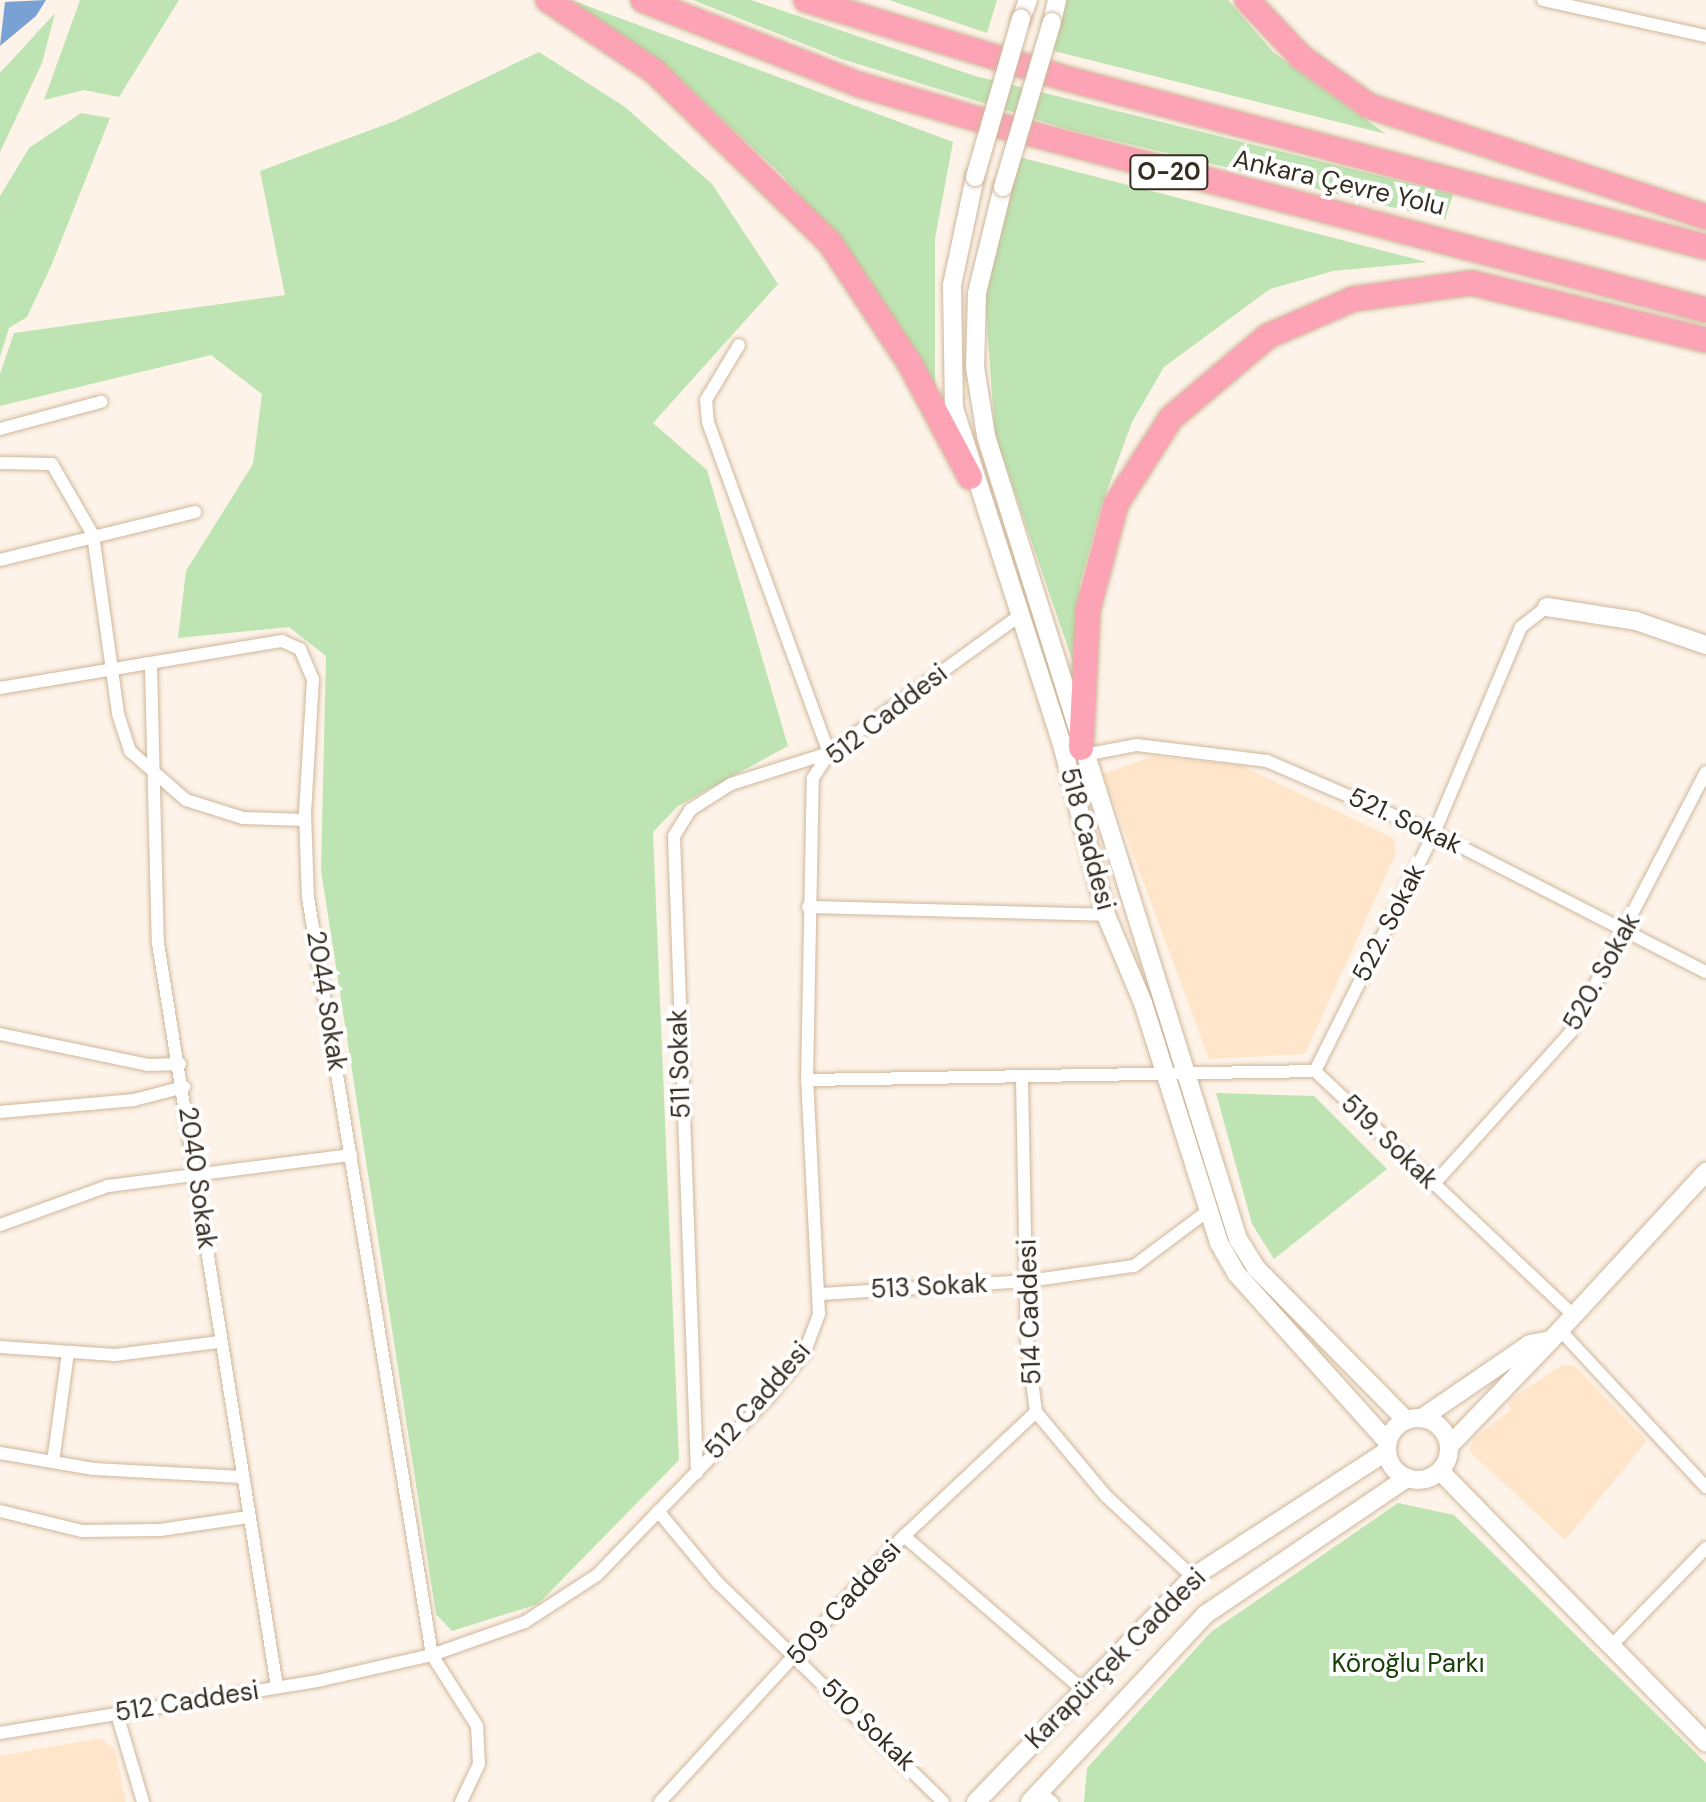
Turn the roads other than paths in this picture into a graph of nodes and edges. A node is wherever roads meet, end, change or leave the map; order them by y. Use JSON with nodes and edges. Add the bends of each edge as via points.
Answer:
{"nodes":[{"id":1,"x":548,"y":0,"type":"edge"},
{"id":2,"x":643,"y":0,"type":"edge"},
{"id":3,"x":806,"y":0,"type":"edge"},
{"id":4,"x":1028,"y":0,"type":"edge"},
{"id":5,"x":1057,"y":0,"type":"edge"},
{"id":6,"x":1247,"y":0,"type":"edge"},
{"id":7,"x":1543,"y":0,"type":"edge"},
{"id":8,"x":1564,"y":2,"type":"edge"},
{"id":9,"x":1706,"y":36,"type":"edge"},
{"id":10,"x":1706,"y":217,"type":"edge"},
{"id":11,"x":1706,"y":247,"type":"edge"},
{"id":12,"x":1706,"y":310,"type":"edge"},
{"id":13,"x":1706,"y":340,"type":"edge"},
{"id":14,"x":739,"y":345,"type":"dead end"},
{"id":15,"x":101,"y":402,"type":"dead end"},
{"id":16,"x":0,"y":427,"type":"edge"},
{"id":17,"x":0,"y":463,"type":"edge"},
{"id":18,"x":970,"y":477,"type":"junction"},
{"id":19,"x":195,"y":512,"type":"dead end"},
{"id":20,"x":93,"y":535,"type":"junction"},
{"id":21,"x":0,"y":560,"type":"edge"},
{"id":22,"x":1547,"y":607,"type":"joint"},
{"id":23,"x":1019,"y":616,"type":"junction"},
{"id":24,"x":1706,"y":645,"type":"edge"},
{"id":25,"x":151,"y":666,"type":"junction"},
{"id":26,"x":112,"y":673,"type":"junction"},
{"id":27,"x":0,"y":688,"type":"edge"},
{"id":28,"x":1082,"y":752,"type":"junction"},
{"id":29,"x":829,"y":753,"type":"junction"},
{"id":30,"x":152,"y":771,"type":"junction"},
{"id":31,"x":1706,"y":772,"type":"edge"},
{"id":32,"x":305,"y":820,"type":"junction"},
{"id":33,"x":1434,"y":833,"type":"junction"},
{"id":34,"x":808,"y":907,"type":"junction"},
{"id":35,"x":1106,"y":915,"type":"junction"},
{"id":36,"x":1629,"y":928,"type":"junction"},
{"id":37,"x":1706,"y":972,"type":"edge"},
{"id":38,"x":0,"y":1034,"type":"edge"},
{"id":39,"x":180,"y":1064,"type":"junction"},
{"id":40,"x":1315,"y":1071,"type":"junction"},
{"id":41,"x":1186,"y":1077,"type":"junction"},
{"id":42,"x":1165,"y":1078,"type":"junction"},
{"id":43,"x":1022,"y":1079,"type":"junction"},
{"id":44,"x":807,"y":1080,"type":"junction"},
{"id":45,"x":184,"y":1087,"type":"junction"},
{"id":46,"x":0,"y":1112,"type":"edge"},
{"id":47,"x":351,"y":1155,"type":"junction"},
{"id":48,"x":195,"y":1172,"type":"junction"},
{"id":49,"x":1706,"y":1172,"type":"edge"},
{"id":50,"x":1433,"y":1185,"type":"junction"},
{"id":51,"x":1209,"y":1210,"type":"junction"},
{"id":52,"x":0,"y":1225,"type":"edge"},
{"id":53,"x":1028,"y":1281,"type":"junction"},
{"id":54,"x":821,"y":1294,"type":"junction"},
{"id":55,"x":1572,"y":1314,"type":"junction"},
{"id":56,"x":1555,"y":1335,"type":"junction"},
{"id":57,"x":220,"y":1342,"type":"junction"},
{"id":58,"x":0,"y":1347,"type":"edge"},
{"id":59,"x":68,"y":1352,"type":"junction"},
{"id":60,"x":1036,"y":1412,"type":"junction"},
{"id":61,"x":1414,"y":1419,"type":"junction"},
{"id":62,"x":1387,"y":1446,"type":"junction"},
{"id":63,"x":1449,"y":1446,"type":"junction"},
{"id":64,"x":0,"y":1453,"type":"edge"},
{"id":65,"x":53,"y":1462,"type":"junction"},
{"id":66,"x":1440,"y":1471,"type":"junction"},
{"id":67,"x":697,"y":1473,"type":"junction"},
{"id":68,"x":242,"y":1477,"type":"junction"},
{"id":69,"x":1407,"y":1478,"type":"junction"},
{"id":70,"x":1706,"y":1487,"type":"edge"},
{"id":71,"x":0,"y":1511,"type":"edge"},
{"id":72,"x":658,"y":1511,"type":"junction"},
{"id":73,"x":248,"y":1517,"type":"junction"},
{"id":74,"x":904,"y":1536,"type":"junction"},
{"id":75,"x":1706,"y":1548,"type":"edge"},
{"id":76,"x":1193,"y":1577,"type":"junction"},
{"id":77,"x":1610,"y":1647,"type":"junction"},
{"id":78,"x":432,"y":1655,"type":"junction"},
{"id":79,"x":797,"y":1656,"type":"junction"},
{"id":80,"x":277,"y":1687,"type":"junction"},
{"id":81,"x":1081,"y":1688,"type":"junction"},
{"id":82,"x":117,"y":1714,"type":"junction"},
{"id":83,"x":0,"y":1733,"type":"edge"},
{"id":84,"x":1706,"y":1743,"type":"edge"},
{"id":85,"x":1041,"y":1799,"type":"edge"},
{"id":86,"x":143,"y":1802,"type":"edge"},
{"id":87,"x":461,"y":1802,"type":"edge"},
{"id":88,"x":660,"y":1802,"type":"edge"},
{"id":89,"x":943,"y":1802,"type":"edge"},
{"id":90,"x":976,"y":1802,"type":"edge"}],
"edges":[{"from":1,"to":18,"type":"highway","via":[[654,71],[795,204],[872,302]]},
{"from":2,"to":12,"type":"highway","name":"Ankara Çevre Yolu","number":"O-20","via":[[857,84],[990,123]]},
{"from":3,"to":11,"type":"highway","name":"Ankara Çevre Yolu","number":"O-20","via":[[1064,78]]},
{"from":4,"to":18,"type":"street","name":"518 Caddesi","bridge":true,"via":[[975,177],[948,328],[954,408]]},
{"from":5,"to":28,"type":"street","name":"518 Caddesi","bridge":true,"via":[[977,293],[979,402]]},
{"from":6,"to":10,"type":"highway","via":[[1301,57],[1369,106]]},
{"from":7,"to":8,"type":"street"},
{"from":8,"to":9,"type":"street"},
{"from":13,"to":28,"type":"highway","via":[[1472,283],[1353,299],[1268,336],[1171,418],[1116,504],[1088,610]]},
{"from":14,"to":29,"type":"street","via":[[706,400],[708,422]]},
{"from":15,"to":16,"type":"street"},
{"from":17,"to":20,"type":"street","via":[[52,464]]},
{"from":18,"to":23,"type":"street","name":"518 Caddesi"},
{"from":19,"to":20,"type":"street"},
{"from":20,"to":21,"type":"street"},
{"from":20,"to":26,"type":"street"},
{"from":22,"to":24,"type":"street","via":[[1636,621]]},
{"from":22,"to":33,"type":"street","name":"522. Sokak","via":[[1521,627]]},
{"from":23,"to":29,"type":"street","name":"512 Caddesi"},
{"from":23,"to":35,"type":"street","name":"518 Caddesi","via":[[1063,748]]},
{"from":25,"to":26,"type":"street","name":"2044 Sokak"},
{"from":25,"to":30,"type":"street","name":"2040 Sokak"},
{"from":25,"to":32,"type":"street","name":"2044 Sokak","via":[[282,641],[300,649],[313,679]]},
{"from":26,"to":27,"type":"street","name":"2044 Sokak"},
{"from":26,"to":30,"type":"street","via":[[130,751]]},
{"from":28,"to":33,"type":"street","name":"521. Sokak","via":[[1137,745],[1241,755]]},
{"from":28,"to":41,"type":"street","name":"518 Caddesi"},
{"from":29,"to":34,"type":"street","name":"512 Caddesi","via":[[813,778]]},
{"from":29,"to":67,"type":"street","name":"511 Sokak","via":[[731,784],[690,810],[674,836]]},
{"from":30,"to":32,"type":"street","via":[[186,800],[243,818]]},
{"from":30,"to":39,"type":"street","name":"2040 Sokak","via":[[158,943]]},
{"from":31,"to":36,"type":"street","name":"520. Sokak"},
{"from":32,"to":47,"type":"street","name":"2044 Sokak","via":[[308,897]]},
{"from":33,"to":36,"type":"street","name":"521. Sokak"},
{"from":33,"to":40,"type":"street","name":"522. Sokak"},
{"from":34,"to":35,"type":"street"},
{"from":34,"to":44,"type":"street","name":"512 Caddesi"},
{"from":35,"to":42,"type":"street","name":"518 Caddesi"},
{"from":36,"to":37,"type":"street","name":"521. Sokak"},
{"from":36,"to":50,"type":"street","name":"520. Sokak","via":[[1570,1033]]},
{"from":38,"to":39,"type":"street","via":[[148,1065]]},
{"from":39,"to":45,"type":"street","name":"2040 Sokak"},
{"from":40,"to":41,"type":"street"},
{"from":40,"to":50,"type":"street","name":"519. Sokak"},
{"from":41,"to":42,"type":"street"},
{"from":41,"to":61,"type":"street","name":"518 Caddesi","via":[[1245,1254]]},
{"from":42,"to":43,"type":"street"},
{"from":42,"to":51,"type":"street","name":"518 Caddesi"},
{"from":43,"to":44,"type":"street"},
{"from":43,"to":53,"type":"street","name":"514 Caddesi"},
{"from":44,"to":54,"type":"street","name":"512 Caddesi"},
{"from":45,"to":46,"type":"street","via":[[134,1100]]},
{"from":45,"to":48,"type":"street","name":"2040 Sokak"},
{"from":47,"to":48,"type":"street"},
{"from":47,"to":78,"type":"street","name":"2044 Sokak"},
{"from":48,"to":52,"type":"street","via":[[108,1186]]},
{"from":48,"to":57,"type":"street","name":"2040 Sokak"},
{"from":49,"to":55,"type":"street"},
{"from":50,"to":55,"type":"street","name":"519. Sokak"},
{"from":51,"to":53,"type":"street","name":"513 Sokak","via":[[1134,1266]]},
{"from":51,"to":62,"type":"street","name":"518 Caddesi","via":[[1236,1273]]},
{"from":53,"to":54,"type":"street","name":"513 Sokak"},
{"from":53,"to":60,"type":"street","name":"514 Caddesi"},
{"from":54,"to":67,"type":"street","name":"512 Caddesi","via":[[817,1332],[804,1354]]},
{"from":55,"to":56,"type":"street"},
{"from":56,"to":61,"type":"street","via":[[1530,1344]]},
{"from":56,"to":63,"type":"street"},
{"from":56,"to":70,"type":"street"},
{"from":57,"to":59,"type":"street","via":[[115,1355]]},
{"from":57,"to":68,"type":"street","name":"2040 Sokak"},
{"from":58,"to":59,"type":"street"},
{"from":59,"to":65,"type":"street"},
{"from":60,"to":74,"type":"street","name":"509 Caddesi"},
{"from":60,"to":76,"type":"street","name":"514 Caddesi","via":[[1106,1496]]},
{"from":61,"to":62,"type":"street"},
{"from":61,"to":63,"type":"street","via":[[1440,1427]]},
{"from":62,"to":69,"type":"street"},
{"from":62,"to":76,"type":"street","name":"Karapürçek Caddesi"},
{"from":63,"to":66,"type":"street"},
{"from":64,"to":65,"type":"street"},
{"from":65,"to":68,"type":"street"},
{"from":66,"to":69,"type":"street"},
{"from":66,"to":77,"type":"street"},
{"from":67,"to":72,"type":"street","name":"512 Caddesi"},
{"from":68,"to":73,"type":"street","name":"2040 Sokak"},
{"from":69,"to":85,"type":"street","name":"Karapürçek Caddesi","via":[[1206,1614]]},
{"from":71,"to":73,"type":"street","via":[[82,1531],[160,1530]]},
{"from":72,"to":78,"type":"street","name":"512 Caddesi","via":[[597,1575],[525,1622]]},
{"from":72,"to":79,"type":"street","name":"510 Sokak","via":[[717,1582]]},
{"from":73,"to":80,"type":"street","name":"2040 Sokak"},
{"from":74,"to":79,"type":"street","name":"509 Caddesi"},
{"from":74,"to":81,"type":"street"},
{"from":75,"to":77,"type":"street"},
{"from":76,"to":81,"type":"street","name":"Karapürçek Caddesi"},
{"from":77,"to":84,"type":"street"},
{"from":78,"to":80,"type":"street","name":"512 Caddesi"},
{"from":78,"to":87,"type":"street","via":[[477,1726],[479,1764]]},
{"from":79,"to":88,"type":"street","name":"509 Caddesi"},
{"from":79,"to":89,"type":"street","name":"510 Sokak"},
{"from":80,"to":82,"type":"street","name":"512 Caddesi"},
{"from":81,"to":90,"type":"street","name":"Karapürçek Caddesi"},
{"from":82,"to":83,"type":"street","name":"512 Caddesi"},
{"from":82,"to":86,"type":"street"}]}
